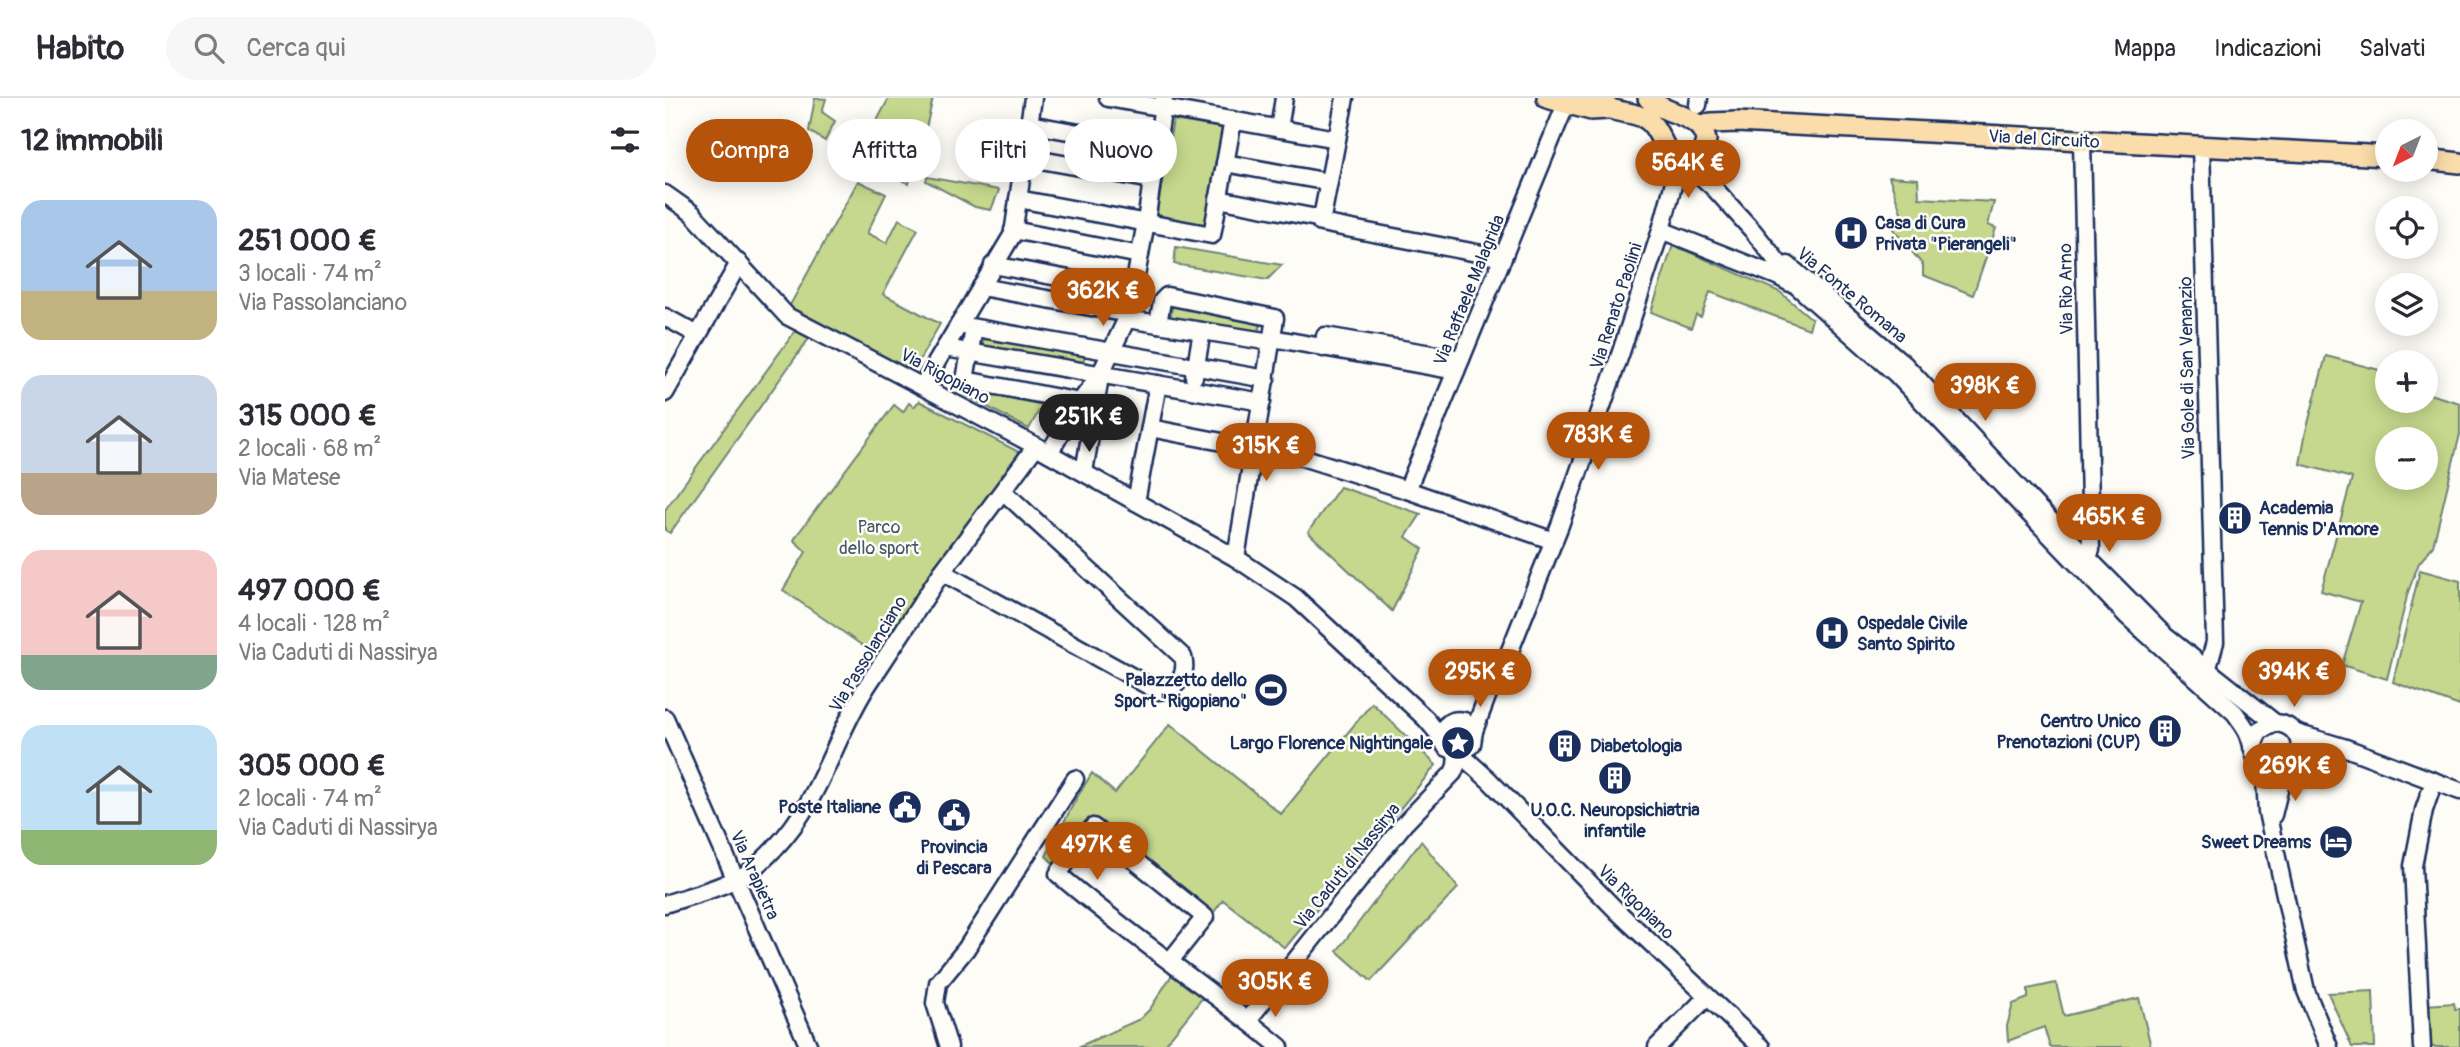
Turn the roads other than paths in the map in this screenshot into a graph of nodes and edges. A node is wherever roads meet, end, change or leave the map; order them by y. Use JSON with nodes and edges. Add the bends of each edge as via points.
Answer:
{"nodes":[{"id":1,"x":1033,"y":98,"type":"edge"},
{"id":2,"x":1108,"y":98,"type":"edge"},
{"id":3,"x":1284,"y":98,"type":"edge"},
{"id":4,"x":1345,"y":98,"type":"edge"},
{"id":5,"x":1648,"y":98,"type":"edge"},
{"id":6,"x":1557,"y":100,"type":"edge"},
{"id":7,"x":1163,"y":103,"type":"edge"},
{"id":8,"x":1602,"y":103,"type":"edge"},
{"id":9,"x":1697,"y":112,"type":"edge"},
{"id":10,"x":1030,"y":119,"type":"edge"},
{"id":11,"x":1233,"y":120,"type":"junction"},
{"id":12,"x":1279,"y":128,"type":"junction"},
{"id":13,"x":1337,"y":139,"type":"junction"},
{"id":14,"x":2082,"y":141,"type":"junction"},
{"id":15,"x":1664,"y":142,"type":"junction"},
{"id":16,"x":2201,"y":146,"type":"junction"},
{"id":17,"x":1705,"y":148,"type":"junction"},
{"id":18,"x":2375,"y":155,"type":"edge"},
{"id":19,"x":1682,"y":161,"type":"junction"},
{"id":20,"x":1225,"y":163,"type":"junction"},
{"id":21,"x":1020,"y":182,"type":"edge"},
{"id":22,"x":1152,"y":182,"type":"edge"},
{"id":23,"x":1329,"y":182,"type":"junction"},
{"id":24,"x":1714,"y":188,"type":"junction"},
{"id":25,"x":665,"y":194,"type":"edge"},
{"id":26,"x":1018,"y":199,"type":"junction"},
{"id":27,"x":1218,"y":200,"type":"junction"},
{"id":28,"x":1321,"y":221,"type":"junction"},
{"id":29,"x":1146,"y":222,"type":"junction"},
{"id":30,"x":1013,"y":230,"type":"junction"},
{"id":31,"x":1661,"y":230,"type":"junction"},
{"id":32,"x":1772,"y":253,"type":"junction"},
{"id":33,"x":1140,"y":255,"type":"junction"},
{"id":34,"x":1503,"y":258,"type":"junction"},
{"id":35,"x":739,"y":263,"type":"junction"},
{"id":36,"x":993,"y":265,"type":"junction"},
{"id":37,"x":981,"y":287,"type":"junction"},
{"id":38,"x":1798,"y":288,"type":"junction"},
{"id":39,"x":1134,"y":291,"type":"junction"},
{"id":40,"x":1128,"y":316,"type":"junction"},
{"id":41,"x":665,"y":317,"type":"edge"},
{"id":42,"x":1158,"y":324,"type":"junction"},
{"id":43,"x":966,"y":326,"type":"junction"},
{"id":44,"x":1202,"y":331,"type":"junction"},
{"id":45,"x":698,"y":335,"type":"junction"},
{"id":46,"x":1272,"y":340,"type":"junction"},
{"id":47,"x":945,"y":348,"type":"junction"},
{"id":48,"x":970,"y":352,"type":"junction"},
{"id":49,"x":1112,"y":352,"type":"junction"},
{"id":50,"x":1459,"y":365,"type":"junction"},
{"id":51,"x":1196,"y":366,"type":"junction"},
{"id":52,"x":1100,"y":375,"type":"junction"},
{"id":53,"x":1266,"y":379,"type":"junction"},
{"id":54,"x":1158,"y":384,"type":"junction"},
{"id":55,"x":923,"y":386,"type":"junction"},
{"id":56,"x":1192,"y":390,"type":"junction"},
{"id":57,"x":665,"y":393,"type":"edge"},
{"id":58,"x":1080,"y":402,"type":"junction"},
{"id":59,"x":1262,"y":402,"type":"junction"},
{"id":60,"x":1150,"y":428,"type":"junction"},
{"id":61,"x":1254,"y":445,"type":"junction"},
{"id":62,"x":1043,"y":450,"type":"junction"},
{"id":63,"x":1084,"y":472,"type":"junction"},
{"id":64,"x":1407,"y":489,"type":"junction"},
{"id":65,"x":1003,"y":491,"type":"junction"},
{"id":66,"x":1136,"y":502,"type":"junction"},
{"id":67,"x":1554,"y":541,"type":"junction"},
{"id":68,"x":2083,"y":555,"type":"junction"},
{"id":69,"x":1236,"y":558,"type":"junction"},
{"id":70,"x":942,"y":572,"type":"junction"},
{"id":71,"x":2105,"y":585,"type":"junction"},
{"id":72,"x":2207,"y":671,"type":"junction"},
{"id":73,"x":1488,"y":694,"type":"junction"},
{"id":74,"x":665,"y":718,"type":"edge"},
{"id":75,"x":2275,"y":723,"type":"junction"},
{"id":76,"x":1450,"y":726,"type":"junction"},
{"id":77,"x":2296,"y":733,"type":"junction"},
{"id":78,"x":1473,"y":737,"type":"junction"},
{"id":79,"x":2346,"y":748,"type":"junction"},
{"id":80,"x":2255,"y":754,"type":"junction"},
{"id":81,"x":2298,"y":758,"type":"junction"},
{"id":82,"x":1455,"y":759,"type":"junction"},
{"id":83,"x":2284,"y":770,"type":"junction"},
{"id":84,"x":1482,"y":775,"type":"junction"},
{"id":85,"x":1075,"y":779,"type":"dead end"},
{"id":86,"x":2434,"y":781,"type":"junction"},
{"id":87,"x":2460,"y":791,"type":"edge"},
{"id":88,"x":2271,"y":827,"type":"junction"},
{"id":89,"x":736,"y":879,"type":"junction"},
{"id":90,"x":665,"y":904,"type":"edge"},
{"id":91,"x":1170,"y":961,"type":"junction"},
{"id":92,"x":1707,"y":997,"type":"junction"},
{"id":93,"x":1248,"y":1020,"type":"junction"},
{"id":94,"x":809,"y":1047,"type":"edge"},
{"id":95,"x":949,"y":1047,"type":"edge"},
{"id":96,"x":1280,"y":1047,"type":"edge"},
{"id":97,"x":1657,"y":1047,"type":"edge"},
{"id":98,"x":1761,"y":1047,"type":"edge"},
{"id":99,"x":2329,"y":1047,"type":"edge"},
{"id":100,"x":2422,"y":1047,"type":"edge"}],
"edges":[{"from":1,"to":10,"type":"street"},
{"from":2,"to":7,"type":"street"},
{"from":3,"to":12,"type":"street"},
{"from":4,"to":13,"type":"street"},
{"from":5,"to":9,"type":"main road","via":[[1662,109]]},
{"from":6,"to":8,"type":"main road","via":[[1591,110]]},
{"from":6,"to":34,"type":"street","name":"Via Raffaele Malagrida"},
{"from":7,"to":11,"type":"street"},
{"from":8,"to":15,"type":"main road","via":[[1647,119]]},
{"from":9,"to":14,"type":"main road","name":"Via del Circuito","via":[[1711,123]]},
{"from":9,"to":15,"type":"main road","via":[[1671,124]]},
{"from":9,"to":17,"type":"main road"},
{"from":11,"to":12,"type":"street"},
{"from":11,"to":20,"type":"street"},
{"from":12,"to":13,"type":"street"},
{"from":13,"to":23,"type":"street"},
{"from":14,"to":16,"type":"main road","name":"Via del Circuito"},
{"from":14,"to":68,"type":"street","name":"Via Rio Arno","via":[[2091,549]]},
{"from":15,"to":19,"type":"main road","via":[[1671,156]]},
{"from":16,"to":18,"type":"main road","name":"Via del Circuito"},
{"from":16,"to":72,"type":"street","name":"Via Gole di San Venanzio","via":[[2215,642]]},
{"from":17,"to":19,"type":"main road","via":[[1696,158]]},
{"from":17,"to":24,"type":"street","name":"Via Fonte Romana"},
{"from":19,"to":24,"type":"street","name":"Via Fonte Romana"},
{"from":19,"to":31,"type":"street","name":"Via Renato Paolini"},
{"from":20,"to":23,"type":"street"},
{"from":20,"to":27,"type":"street"},
{"from":21,"to":26,"type":"street"},
{"from":22,"to":29,"type":"street","name":"Via Passolanciano"},
{"from":23,"to":28,"type":"street"},
{"from":24,"to":32,"type":"street","name":"Via Fonte Romana"},
{"from":25,"to":35,"type":"street","name":"Via Rigopiano","via":[[692,213]]},
{"from":26,"to":29,"type":"street"},
{"from":26,"to":30,"type":"street"},
{"from":27,"to":28,"type":"street"},
{"from":27,"to":29,"type":"street","via":[[1212,234]]},
{"from":28,"to":34,"type":"street"},
{"from":29,"to":33,"type":"street","name":"Via Passolanciano"},
{"from":30,"to":33,"type":"street"},
{"from":30,"to":36,"type":"street"},
{"from":31,"to":38,"type":"street","name":"Via Fonte Romana"},
{"from":31,"to":67,"type":"street","name":"Via Renato Paolini"},
{"from":32,"to":38,"type":"street","name":"Via Fonte Romana"},
{"from":32,"to":68,"type":"street","name":"Via Fonte Romana","via":[[1904,364]]},
{"from":33,"to":39,"type":"street","name":"Via Passolanciano"},
{"from":34,"to":50,"type":"street","name":"Via Raffaele Malagrida"},
{"from":35,"to":45,"type":"street"},
{"from":35,"to":55,"type":"street","name":"Via Rigopiano","via":[[787,316]]},
{"from":36,"to":37,"type":"street"},
{"from":36,"to":39,"type":"street"},
{"from":37,"to":40,"type":"street"},
{"from":37,"to":43,"type":"street"},
{"from":38,"to":71,"type":"street","name":"Via Fonte Romana","via":[[1896,374]]},
{"from":39,"to":40,"type":"street","name":"Via Passolanciano"},
{"from":40,"to":42,"type":"street"},
{"from":40,"to":49,"type":"street","name":"Via Passolanciano"},
{"from":41,"to":45,"type":"street"},
{"from":42,"to":44,"type":"street"},
{"from":42,"to":46,"type":"street","via":[[1167,296],[1275,318]]},
{"from":43,"to":47,"type":"street"},
{"from":43,"to":48,"type":"street"},
{"from":43,"to":49,"type":"street"},
{"from":44,"to":46,"type":"street"},
{"from":44,"to":51,"type":"street"},
{"from":45,"to":57,"type":"street"},
{"from":46,"to":50,"type":"street"},
{"from":46,"to":53,"type":"street"},
{"from":47,"to":48,"type":"street"},
{"from":47,"to":55,"type":"street"},
{"from":48,"to":52,"type":"street"},
{"from":48,"to":58,"type":"street","via":[[965,380]]},
{"from":49,"to":51,"type":"street"},
{"from":49,"to":52,"type":"street","name":"Via Passolanciano"},
{"from":50,"to":64,"type":"street","name":"Via Raffaele Malagrida"},
{"from":51,"to":53,"type":"street"},
{"from":51,"to":56,"type":"street"},
{"from":52,"to":54,"type":"street"},
{"from":52,"to":58,"type":"street","name":"Via Passolanciano"},
{"from":52,"to":63,"type":"street","name":"Via Passolanciano"},
{"from":53,"to":59,"type":"street"},
{"from":54,"to":56,"type":"street"},
{"from":54,"to":60,"type":"street"},
{"from":55,"to":62,"type":"street","name":"Via Rigopiano"},
{"from":56,"to":59,"type":"street"},
{"from":58,"to":62,"type":"street","name":"Via Passolanciano"},
{"from":59,"to":61,"type":"street"},
{"from":60,"to":61,"type":"street"},
{"from":60,"to":66,"type":"street"},
{"from":61,"to":64,"type":"street"},
{"from":61,"to":69,"type":"street"},
{"from":62,"to":63,"type":"street","name":"Via Rigopiano"},
{"from":62,"to":65,"type":"street","name":"Via Passolanciano"},
{"from":63,"to":66,"type":"street","name":"Via Rigopiano"},
{"from":64,"to":67,"type":"street"},
{"from":65,"to":70,"type":"street","name":"Via Passolanciano"},
{"from":65,"to":70,"type":"street","via":[[1183,657],[1185,671],[1179,682],[1158,691]]},
{"from":66,"to":69,"type":"street","name":"Via Rigopiano"},
{"from":67,"to":73,"type":"street","name":"Via Renato Paolini","via":[[1507,659]]},
{"from":68,"to":71,"type":"street","name":"Via Fonte Romana"},
{"from":69,"to":76,"type":"street","name":"Via Rigopiano","via":[[1296,598],[1426,719]]},
{"from":70,"to":89,"type":"street","name":"Via Passolanciano","via":[[857,701],[811,800],[782,840]]},
{"from":71,"to":72,"type":"street","name":"Via Fonte Romana"},
{"from":71,"to":80,"type":"street","name":"Via Fonte Romana","via":[[2152,641],[2235,713]]},
{"from":72,"to":75,"type":"street","name":"Via Fonte Romana"},
{"from":73,"to":76,"type":"street","name":"Via Renato Paolini"},
{"from":73,"to":78,"type":"street","name":"Via Renato Paolini"},
{"from":74,"to":89,"type":"street","name":"Via Arapietra"},
{"from":75,"to":77,"type":"street"},
{"from":75,"to":80,"type":"street","via":[[2259,731]]},
{"from":76,"to":78,"type":"street","via":[[1468,723]]},
{"from":76,"to":82,"type":"street","via":[[1446,747]]},
{"from":77,"to":79,"type":"street"},
{"from":77,"to":81,"type":"street"},
{"from":78,"to":82,"type":"street"},
{"from":78,"to":84,"type":"street","name":"Via Rigopiano"},
{"from":79,"to":81,"type":"street","via":[[2319,747]]},
{"from":79,"to":86,"type":"street"},
{"from":80,"to":83,"type":"street","via":[[2269,771]]},
{"from":80,"to":88,"type":"street","name":"Via Fonte Romana","via":[[2265,778]]},
{"from":81,"to":83,"type":"street"},
{"from":82,"to":84,"type":"street"},
{"from":82,"to":93,"type":"street","name":"Via Caduti di Nassirya"},
{"from":83,"to":88,"type":"street"},
{"from":84,"to":92,"type":"street","name":"Via Rigopiano"},
{"from":85,"to":95,"type":"street","via":[[973,938],[938,982],[935,1003]]},
{"from":86,"to":87,"type":"street"},
{"from":86,"to":100,"type":"street","via":[[2413,866]]},
{"from":88,"to":99,"type":"street","name":"Via Fonte Romana","via":[[2307,991]]},
{"from":89,"to":90,"type":"street","name":"Via Passolanciano"},
{"from":89,"to":94,"type":"street","name":"Via Arapietra"},
{"from":91,"to":91,"type":"street","via":[[1058,874],[1093,827],[1205,917]]},
{"from":91,"to":93,"type":"street"},
{"from":92,"to":97,"type":"street"},
{"from":92,"to":98,"type":"street","name":"Via Rigopiano"},
{"from":93,"to":96,"type":"street"}]}
